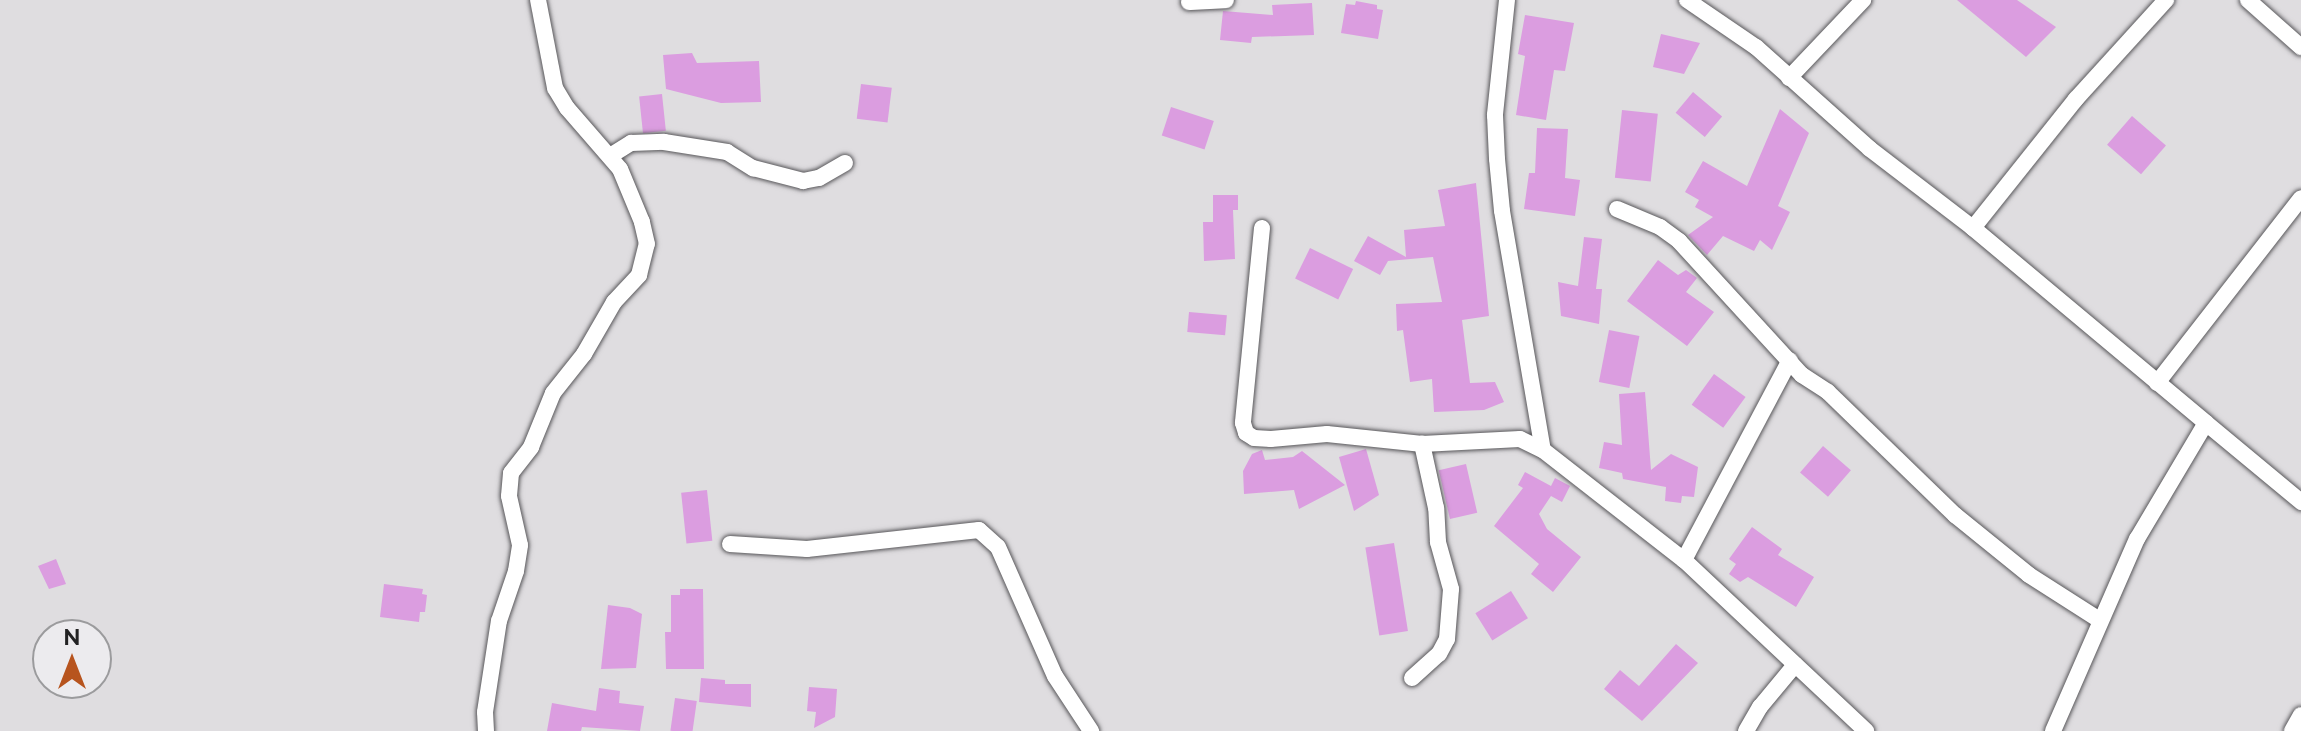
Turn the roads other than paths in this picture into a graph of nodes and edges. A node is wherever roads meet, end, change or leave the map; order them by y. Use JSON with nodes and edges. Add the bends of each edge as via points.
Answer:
{"nodes":[{"id":1,"x":538,"y":0,"type":"edge"},
{"id":2,"x":1226,"y":0,"type":"edge"},
{"id":3,"x":1507,"y":0,"type":"edge"},
{"id":4,"x":1687,"y":0,"type":"edge"},
{"id":5,"x":1863,"y":0,"type":"edge"},
{"id":6,"x":2166,"y":0,"type":"edge"},
{"id":7,"x":2248,"y":0,"type":"edge"},
{"id":8,"x":1189,"y":2,"type":"dead end"},
{"id":9,"x":2301,"y":47,"type":"edge"},
{"id":10,"x":1789,"y":78,"type":"junction"},
{"id":11,"x":610,"y":156,"type":"junction"},
{"id":12,"x":845,"y":163,"type":"dead end"},
{"id":13,"x":2301,"y":198,"type":"edge"},
{"id":14,"x":1617,"y":209,"type":"dead end"},
{"id":15,"x":1262,"y":228,"type":"dead end"},
{"id":16,"x":1973,"y":228,"type":"junction"},
{"id":17,"x":1790,"y":360,"type":"junction"},
{"id":18,"x":2157,"y":383,"type":"junction"},
{"id":19,"x":2206,"y":423,"type":"junction"},
{"id":20,"x":1422,"y":444,"type":"junction"},
{"id":21,"x":1543,"y":450,"type":"junction"},
{"id":22,"x":2301,"y":502,"type":"edge"},
{"id":23,"x":730,"y":544,"type":"dead end"},
{"id":24,"x":1684,"y":560,"type":"junction"},
{"id":25,"x":2101,"y":621,"type":"junction"},
{"id":26,"x":1795,"y":665,"type":"junction"},
{"id":27,"x":1412,"y":678,"type":"dead end"},
{"id":28,"x":2301,"y":715,"type":"edge"},
{"id":29,"x":486,"y":731,"type":"edge"},
{"id":30,"x":1091,"y":731,"type":"edge"},
{"id":31,"x":1746,"y":731,"type":"edge"},
{"id":32,"x":1866,"y":731,"type":"edge"},
{"id":33,"x":2053,"y":731,"type":"edge"},
{"id":34,"x":2292,"y":731,"type":"edge"}],
"edges":[{"from":1,"to":11,"type":"street","via":[[555,88]]},
{"from":2,"to":8,"type":"street"},
{"from":3,"to":21,"type":"street","via":[[1495,115],[1497,159]]},
{"from":4,"to":10,"type":"street","via":[[1738,33]]},
{"from":5,"to":10,"type":"street"},
{"from":6,"to":16,"type":"street","via":[[2076,99]]},
{"from":7,"to":9,"type":"street"},
{"from":10,"to":16,"type":"street"},
{"from":11,"to":12,"type":"street","via":[[631,143],[664,142],[727,152],[753,168],[803,181]]},
{"from":11,"to":29,"type":"street","via":[[642,222],[645,261],[553,393],[531,447],[511,473],[509,496],[520,545],[499,621]]},
{"from":13,"to":18,"type":"street"},
{"from":14,"to":17,"type":"street","via":[[1679,241]]},
{"from":15,"to":20,"type":"street","via":[[1246,433],[1254,438],[1327,434]]},
{"from":16,"to":18,"type":"street"},
{"from":17,"to":24,"type":"street"},
{"from":17,"to":25,"type":"street","via":[[1955,515],[2029,575]]},
{"from":18,"to":19,"type":"street"},
{"from":19,"to":22,"type":"street"},
{"from":19,"to":25,"type":"street","via":[[2137,539]]},
{"from":20,"to":21,"type":"street","via":[[1520,439]]},
{"from":20,"to":27,"type":"street","via":[[1451,589],[1447,639],[1439,654]]},
{"from":21,"to":24,"type":"street"},
{"from":23,"to":30,"type":"street","via":[[807,549],[979,530],[998,547],[1055,676]]},
{"from":24,"to":26,"type":"street"},
{"from":25,"to":33,"type":"street"},
{"from":26,"to":31,"type":"street"},
{"from":26,"to":32,"type":"street"},
{"from":28,"to":34,"type":"street"}]}
